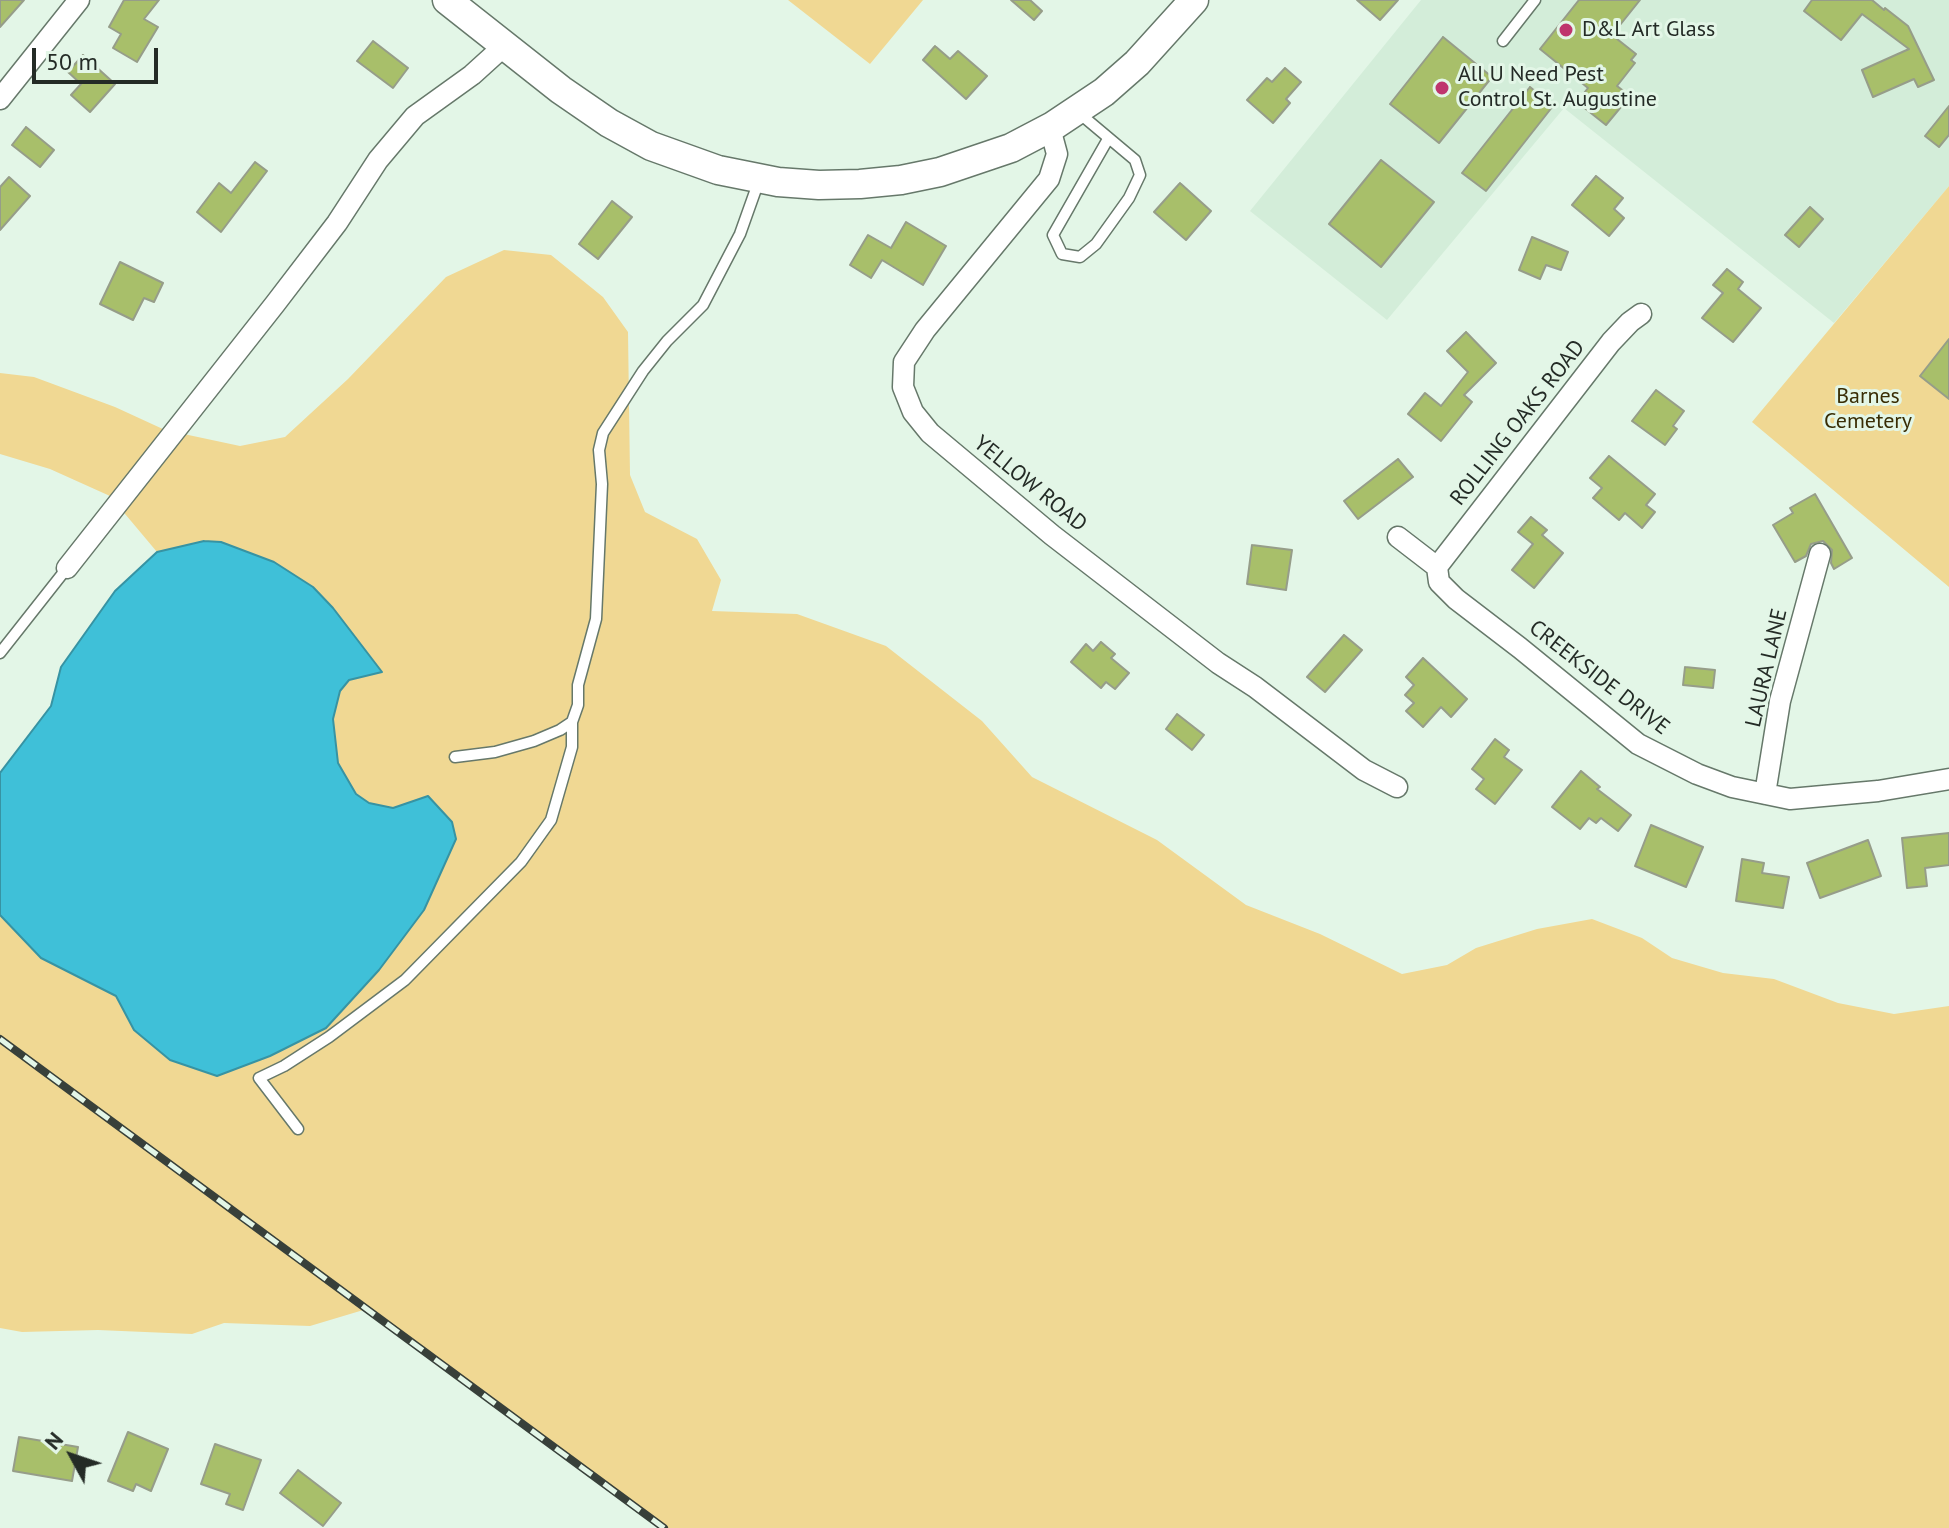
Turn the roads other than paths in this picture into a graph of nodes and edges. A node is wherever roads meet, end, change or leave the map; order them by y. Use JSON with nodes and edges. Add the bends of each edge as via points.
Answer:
{"nodes":[{"id":1,"x":79,"y":0,"type":"edge"},
{"id":2,"x":447,"y":0,"type":"edge"},
{"id":3,"x":1194,"y":0,"type":"edge"},
{"id":4,"x":1535,"y":0,"type":"edge"},
{"id":5,"x":1503,"y":41,"type":"dead end"},
{"id":6,"x":504,"y":46,"type":"junction"},
{"id":7,"x":7,"y":75,"type":"edge"},
{"id":8,"x":0,"y":99,"type":"edge"},
{"id":9,"x":1077,"y":112,"type":"junction"},
{"id":10,"x":1050,"y":128,"type":"junction"},
{"id":11,"x":1108,"y":139,"type":"junction"},
{"id":12,"x":757,"y":178,"type":"junction"},
{"id":13,"x":1641,"y":314,"type":"dead end"},
{"id":14,"x":1398,"y":537,"type":"dead end"},
{"id":15,"x":1820,"y":554,"type":"dead end"},
{"id":16,"x":1437,"y":567,"type":"junction"},
{"id":17,"x":67,"y":568,"type":"joint"},
{"id":18,"x":0,"y":653,"type":"edge"},
{"id":19,"x":572,"y":722,"type":"junction"},
{"id":20,"x":455,"y":757,"type":"dead end"},
{"id":21,"x":1949,"y":779,"type":"edge"},
{"id":22,"x":1397,"y":787,"type":"dead end"},
{"id":23,"x":1765,"y":794,"type":"junction"},
{"id":24,"x":298,"y":1129,"type":"dead end"}],
"edges":[{"from":1,"to":7,"type":"street"},
{"from":2,"to":6,"type":"main road"},
{"from":3,"to":9,"type":"main road","via":[[1137,63]]},
{"from":4,"to":5,"type":"lane"},
{"from":6,"to":12,"type":"main road","via":[[609,123],[651,146]]},
{"from":6,"to":17,"type":"street","via":[[405,127],[275,304]]},
{"from":7,"to":8,"type":"street"},
{"from":9,"to":10,"type":"main road"},
{"from":9,"to":11,"type":"lane"},
{"from":10,"to":12,"type":"main road","via":[[976,162],[901,180],[819,185]]},
{"from":10,"to":22,"type":"street","name":"YELLOW ROAD","via":[[1057,154],[1049,179],[904,362],[903,387],[913,412],[930,433],[1052,535],[1364,770]]},
{"from":11,"to":11,"type":"lane","via":[[1135,160],[1140,175],[1096,244],[1080,257],[1062,254],[1053,235]]},
{"from":12,"to":19,"type":"lane","via":[[740,234],[703,305],[643,371],[603,433],[597,608]]},
{"from":13,"to":16,"type":"street","name":"ROLLING OAKS ROAD","via":[[1611,342]]},
{"from":14,"to":16,"type":"street","name":"CREEKSIDE DRIVE"},
{"from":15,"to":23,"type":"street","name":"LAURA LANE","via":[[1780,701]]},
{"from":16,"to":23,"type":"street","name":"CREEKSIDE DRIVE","via":[[1439,582],[1456,599],[1638,744],[1697,774]]},
{"from":17,"to":18,"type":"lane"},
{"from":19,"to":20,"type":"lane","via":[[534,741]]},
{"from":19,"to":24,"type":"lane","via":[[572,747],[551,820],[521,862],[405,980],[329,1037],[259,1078]]},
{"from":21,"to":23,"type":"street","name":"CREEKSIDE DRIVE","via":[[1820,798]]}]}
